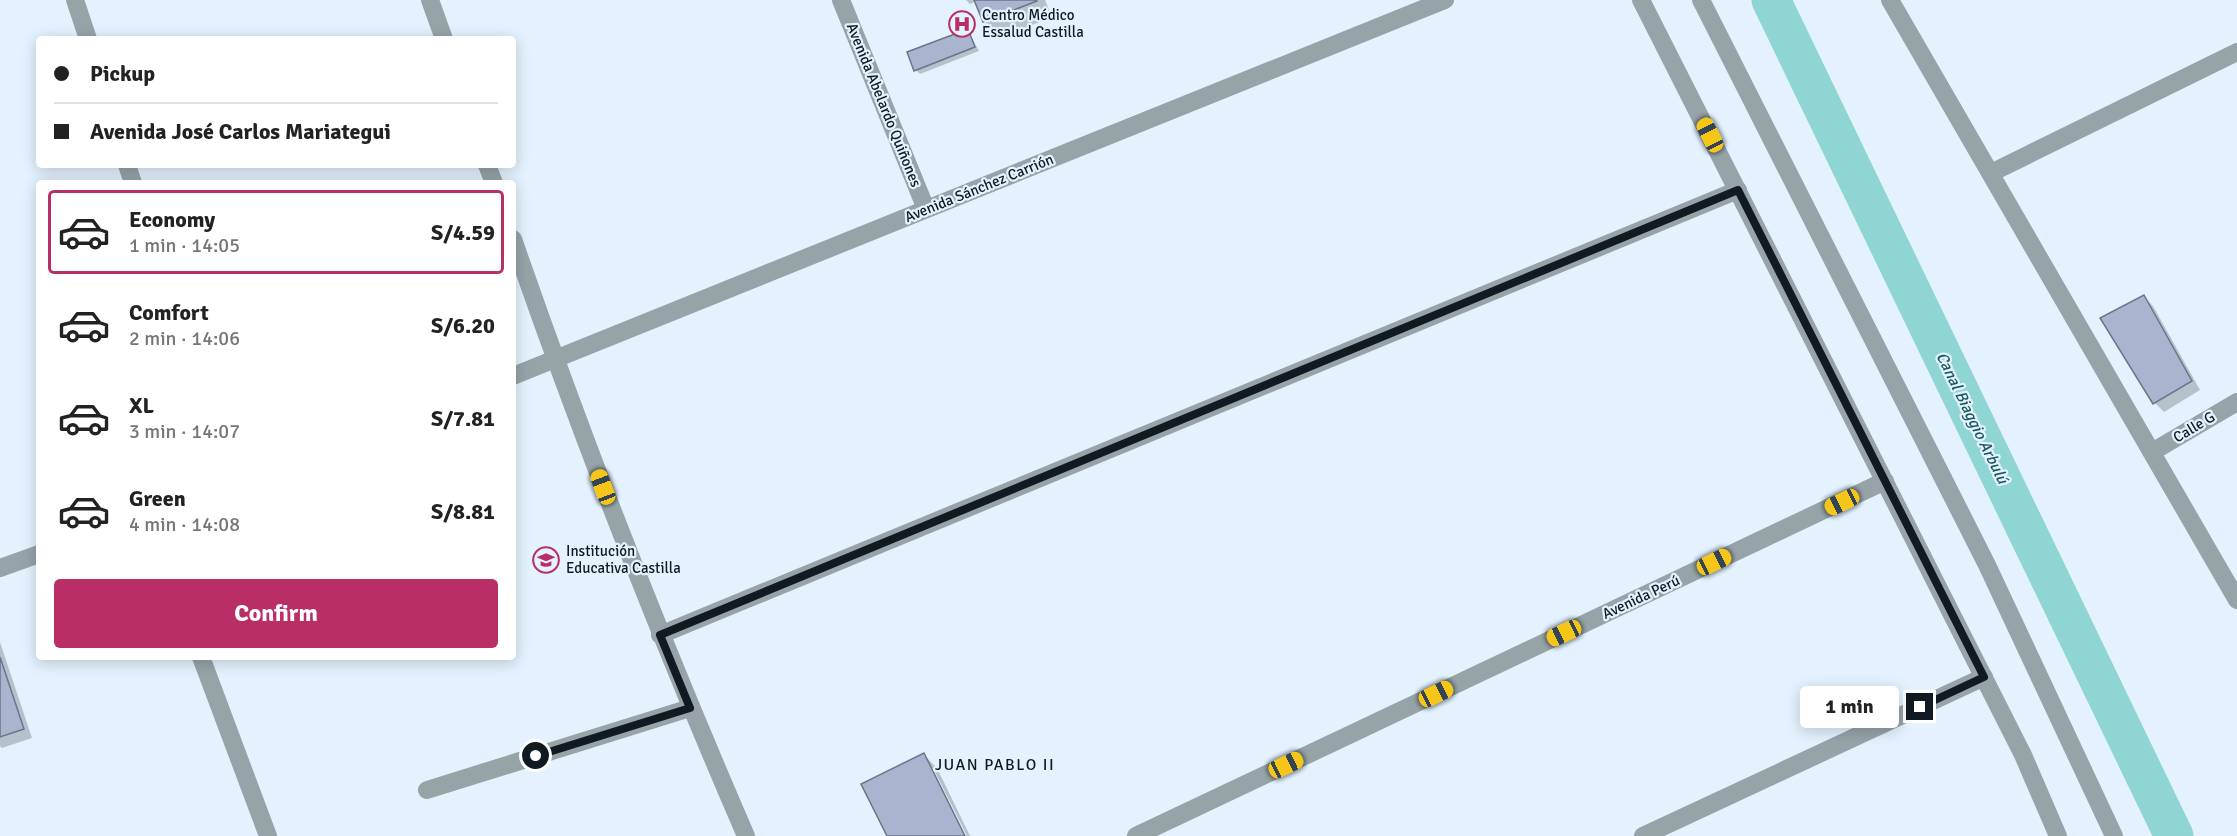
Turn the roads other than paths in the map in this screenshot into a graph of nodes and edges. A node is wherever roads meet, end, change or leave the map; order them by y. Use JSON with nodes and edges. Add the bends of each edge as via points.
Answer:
{"nodes":[{"id":1,"x":75,"y":0,"type":"edge"},
{"id":2,"x":430,"y":0,"type":"edge"},
{"id":3,"x":842,"y":0,"type":"edge"},
{"id":4,"x":1445,"y":0,"type":"edge"},
{"id":5,"x":1641,"y":0,"type":"edge"},
{"id":6,"x":1701,"y":0,"type":"edge"},
{"id":7,"x":1890,"y":0,"type":"edge"},
{"id":8,"x":87,"y":36,"type":"edge"},
{"id":9,"x":443,"y":36,"type":"edge"},
{"id":10,"x":2237,"y":52,"type":"edge"},
{"id":11,"x":1992,"y":173,"type":"junction"},
{"id":12,"x":1738,"y":190,"type":"junction"},
{"id":13,"x":926,"y":209,"type":"junction"},
{"id":14,"x":516,"y":248,"type":"edge"},
{"id":15,"x":555,"y":360,"type":"junction"},
{"id":16,"x":516,"y":375,"type":"edge"},
{"id":17,"x":2237,"y":402,"type":"edge"},
{"id":18,"x":2152,"y":452,"type":"junction"},
{"id":19,"x":1885,"y":481,"type":"junction"},
{"id":20,"x":36,"y":555,"type":"edge"},
{"id":21,"x":0,"y":568,"type":"edge"},
{"id":22,"x":2237,"y":600,"type":"edge"},
{"id":23,"x":660,"y":635,"type":"junction"},
{"id":24,"x":202,"y":660,"type":"edge"},
{"id":25,"x":1984,"y":677,"type":"junction"},
{"id":26,"x":690,"y":708,"type":"junction"},
{"id":27,"x":427,"y":790,"type":"dead end"},
{"id":28,"x":268,"y":836,"type":"edge"},
{"id":29,"x":746,"y":836,"type":"edge"},
{"id":30,"x":1136,"y":836,"type":"edge"},
{"id":31,"x":1643,"y":836,"type":"edge"},
{"id":32,"x":2058,"y":836,"type":"edge"},
{"id":33,"x":2114,"y":836,"type":"edge"}],
"edges":[{"from":1,"to":8,"type":"street"},
{"from":2,"to":9,"type":"street"},
{"from":3,"to":13,"type":"street","name":"Avenida Abelardo Quiñones"},
{"from":4,"to":13,"type":"street","name":"Avenida Sánchez Carrión"},
{"from":5,"to":12,"type":"street"},
{"from":6,"to":33,"type":"street","via":[[1987,565]]},
{"from":7,"to":11,"type":"street"},
{"from":10,"to":11,"type":"street"},
{"from":11,"to":18,"type":"street"},
{"from":12,"to":19,"type":"street"},
{"from":12,"to":23,"type":"street"},
{"from":13,"to":15,"type":"street","name":"Avenida Sánchez Carrión"},
{"from":14,"to":15,"type":"street"},
{"from":15,"to":16,"type":"street","name":"Avenida Sánchez Carrión"},
{"from":15,"to":23,"type":"street"},
{"from":17,"to":18,"type":"street","name":"Calle G"},
{"from":18,"to":22,"type":"street"},
{"from":19,"to":25,"type":"street"},
{"from":19,"to":30,"type":"street","name":"Avenida Perú"},
{"from":20,"to":21,"type":"street"},
{"from":23,"to":26,"type":"street"},
{"from":24,"to":28,"type":"street"},
{"from":25,"to":31,"type":"street"},
{"from":25,"to":32,"type":"street"},
{"from":26,"to":27,"type":"street"},
{"from":26,"to":29,"type":"street"}]}
